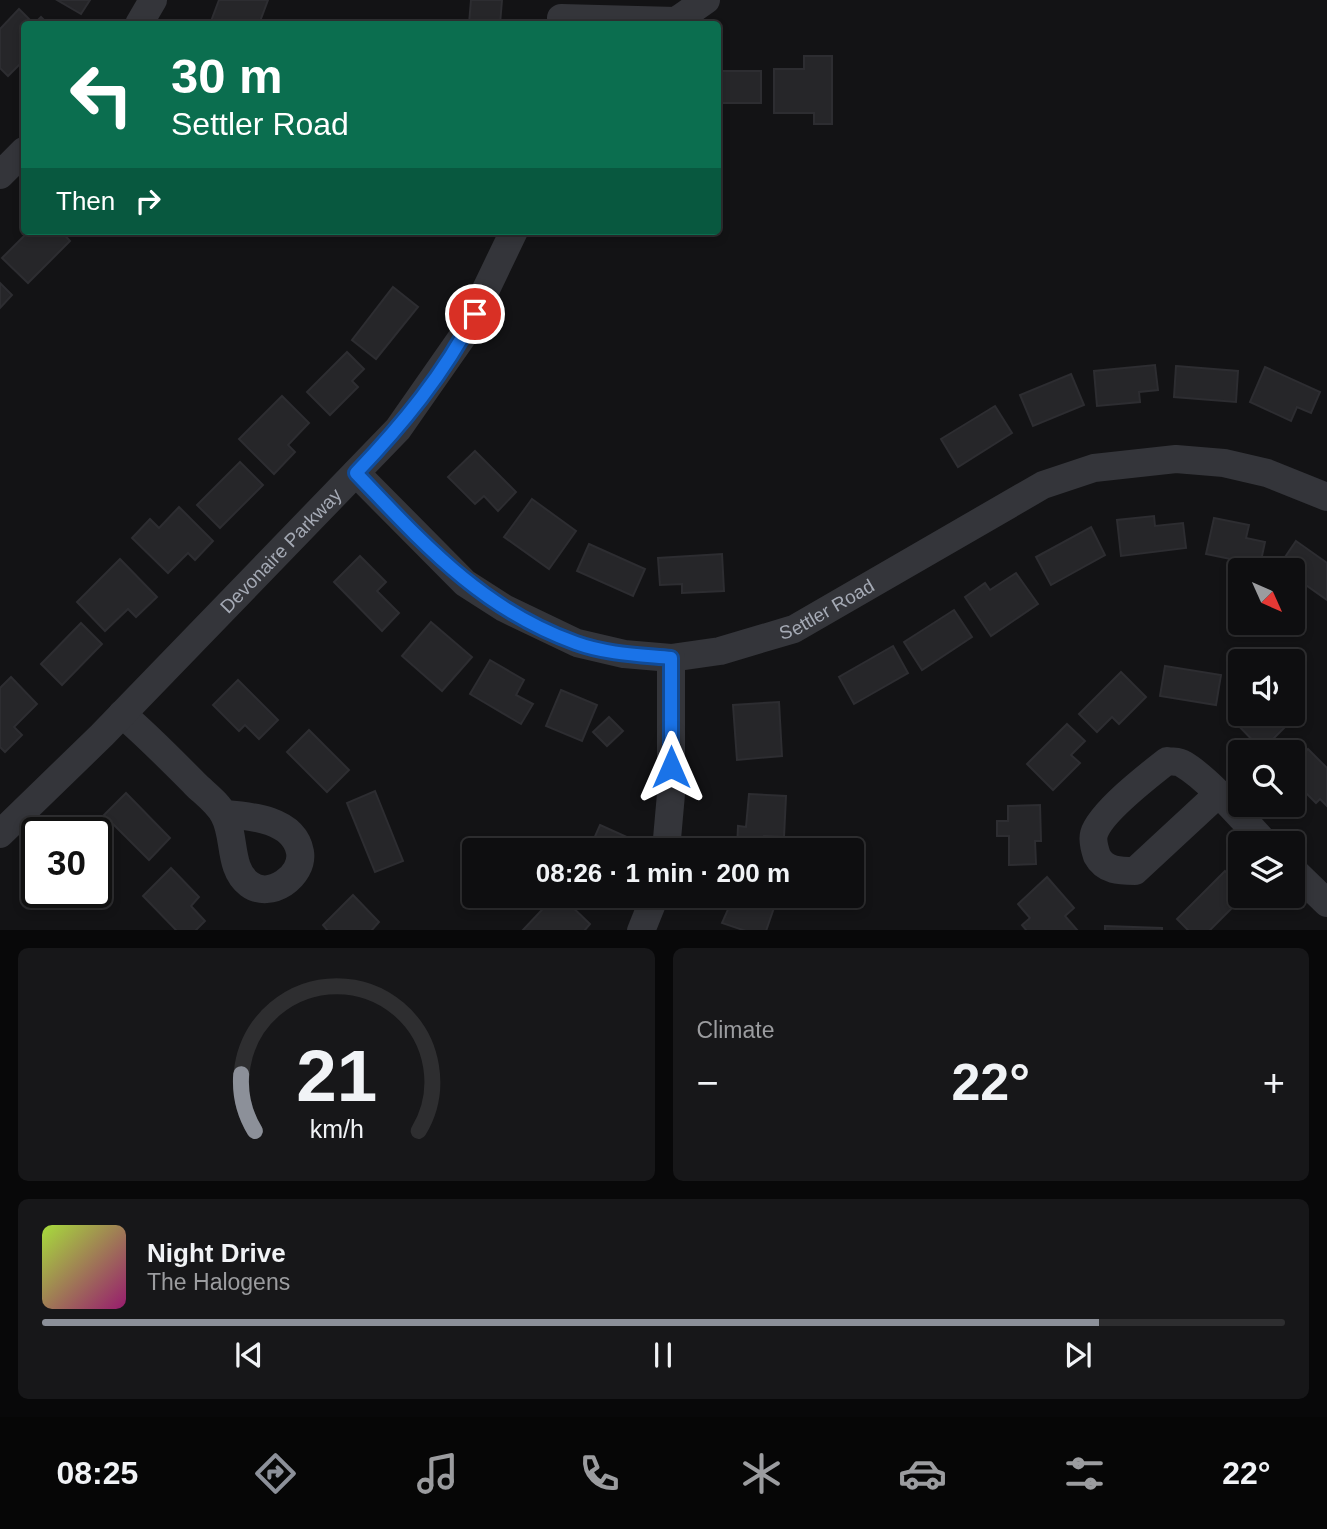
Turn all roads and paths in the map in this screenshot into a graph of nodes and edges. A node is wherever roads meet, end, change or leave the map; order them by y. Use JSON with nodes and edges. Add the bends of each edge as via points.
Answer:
{"nodes":[{"id":1,"x":153,"y":0,"type":"edge"},
{"id":2,"x":706,"y":0,"type":"edge"},
{"id":3,"x":562,"y":14,"type":"edge"},
{"id":4,"x":141,"y":21,"type":"edge"},
{"id":5,"x":512,"y":235,"type":"edge"},
{"id":6,"x":356,"y":473,"type":"junction"},
{"id":7,"x":1327,"y":497,"type":"edge"},
{"id":8,"x":671,"y":658,"type":"junction"},
{"id":9,"x":122,"y":714,"type":"junction"},
{"id":10,"x":1217,"y":795,"type":"dead end"},
{"id":11,"x":224,"y":814,"type":"dead end"},
{"id":12,"x":1253,"y":831,"type":"edge"},
{"id":13,"x":0,"y":834,"type":"edge"},
{"id":14,"x":667,"y":838,"type":"edge"},
{"id":15,"x":1305,"y":882,"type":"edge"},
{"id":16,"x":1327,"y":903,"type":"edge"},
{"id":17,"x":650,"y":908,"type":"edge"},
{"id":18,"x":641,"y":930,"type":"edge"}],
"edges":[{"from":1,"to":4,"type":"street"},
{"from":2,"to":3,"type":"street","via":[[676,21]]},
{"from":5,"to":6,"type":"street","name":"Devonaire Parkway","via":[[465,333],[431,387]]},
{"from":6,"to":8,"type":"street","name":"Settler Road","via":[[465,583],[504,608],[577,643]]},
{"from":6,"to":9,"type":"street","name":"Devonaire Parkway"},
{"from":7,"to":8,"type":"street","name":"Settler Road","via":[[1267,473],[1224,463],[1176,459],[1094,468],[1042,485],[794,629],[720,651]]},
{"from":8,"to":14,"type":"street"},
{"from":9,"to":11,"type":"street"},
{"from":9,"to":13,"type":"street","name":"Devonaire Parkway"},
{"from":10,"to":12,"type":"street"},
{"from":15,"to":16,"type":"street"},
{"from":17,"to":18,"type":"street"}]}
